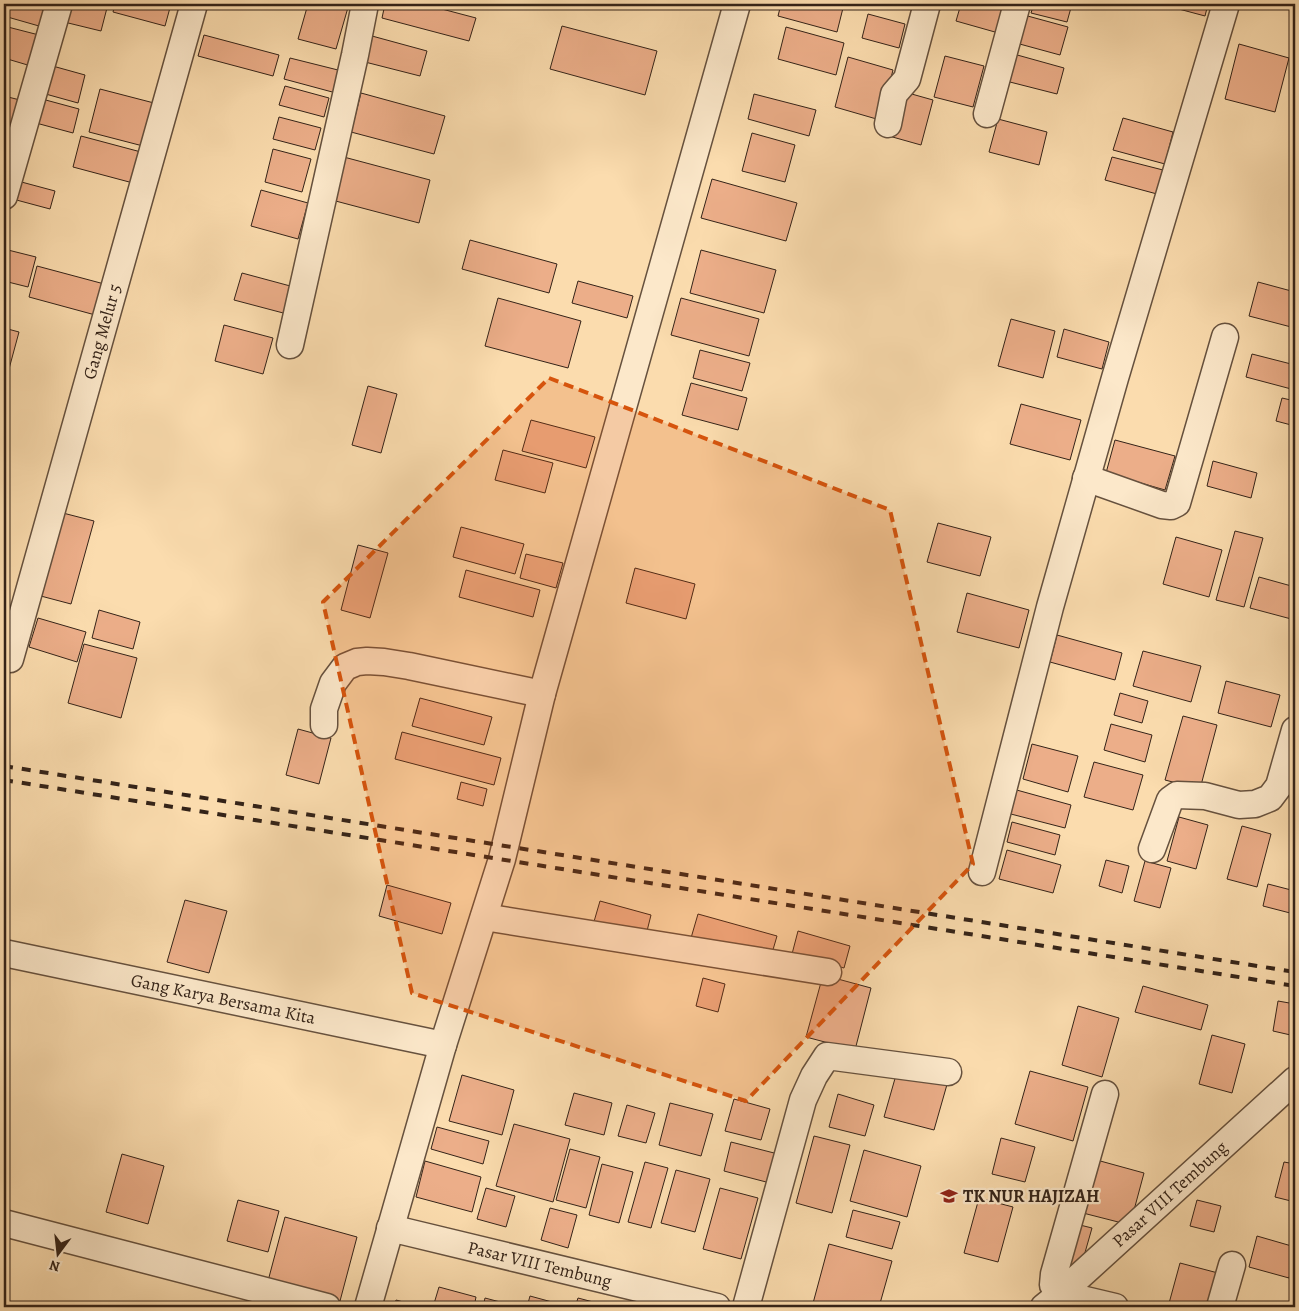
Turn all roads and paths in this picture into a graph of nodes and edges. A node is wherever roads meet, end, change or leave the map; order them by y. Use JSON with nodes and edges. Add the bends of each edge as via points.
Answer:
{"nodes":[{"id":1,"x":59,"y":4,"type":"edge"},
{"id":2,"x":194,"y":4,"type":"edge"},
{"id":3,"x":366,"y":4,"type":"edge"},
{"id":4,"x":737,"y":4,"type":"edge"},
{"id":5,"x":927,"y":4,"type":"edge"},
{"id":6,"x":1017,"y":4,"type":"edge"},
{"id":7,"x":1226,"y":4,"type":"edge"},
{"id":8,"x":986,"y":114,"type":"dead end"},
{"id":9,"x":888,"y":124,"type":"dead end"},
{"id":10,"x":4,"y":196,"type":"edge"},
{"id":11,"x":1225,"y":337,"type":"dead end"},
{"id":12,"x":290,"y":345,"type":"dead end"},
{"id":13,"x":1086,"y":478,"type":"junction"},
{"id":14,"x":10,"y":659,"type":"dead end"},
{"id":15,"x":542,"y":694,"type":"junction"},
{"id":16,"x":324,"y":725,"type":"dead end"},
{"id":17,"x":1295,"y":730,"type":"edge"},
{"id":18,"x":1152,"y":849,"type":"dead end"},
{"id":19,"x":982,"y":872,"type":"dead end"},
{"id":20,"x":484,"y":917,"type":"junction"},
{"id":21,"x":4,"y":953,"type":"edge"},
{"id":22,"x":828,"y":972,"type":"dead end"},
{"id":23,"x":443,"y":1045,"type":"junction"},
{"id":24,"x":948,"y":1072,"type":"dead end"},
{"id":25,"x":1295,"y":1080,"type":"edge"},
{"id":26,"x":1105,"y":1094,"type":"dead end"},
{"id":27,"x":4,"y":1223,"type":"edge"},
{"id":28,"x":390,"y":1228,"type":"junction"},
{"id":29,"x":1232,"y":1265,"type":"dead end"},
{"id":30,"x":1052,"y":1300,"type":"edge"},
{"id":31,"x":327,"y":1307,"type":"edge"},
{"id":32,"x":368,"y":1307,"type":"edge"},
{"id":33,"x":717,"y":1307,"type":"edge"},
{"id":34,"x":746,"y":1307,"type":"edge"},
{"id":35,"x":1115,"y":1307,"type":"edge"},
{"id":36,"x":1220,"y":1307,"type":"edge"}],
"edges":[{"from":1,"to":10,"type":"street"},
{"from":2,"to":14,"type":"street","name":"Gang Melur 5"},
{"from":3,"to":12,"type":"street"},
{"from":4,"to":15,"type":"street"},
{"from":5,"to":9,"type":"street","via":[[907,79],[894,94]]},
{"from":6,"to":8,"type":"street"},
{"from":7,"to":13,"type":"street"},
{"from":11,"to":13,"type":"street","via":[[1177,503],[1162,505]]},
{"from":13,"to":19,"type":"street"},
{"from":15,"to":16,"type":"street","via":[[409,666],[357,662],[345,667],[333,683],[324,709]]},
{"from":15,"to":20,"type":"street","via":[[502,859]]},
{"from":17,"to":18,"type":"street","via":[[1279,786],[1270,798],[1255,804],[1239,805],[1205,796],[1177,795],[1170,800]]},
{"from":20,"to":22,"type":"street"},
{"from":20,"to":23,"type":"street"},
{"from":21,"to":23,"type":"street","name":"Gang Karya Bersama Kita"},
{"from":23,"to":28,"type":"street"},
{"from":24,"to":34,"type":"street","via":[[827,1056],[803,1100]]},
{"from":25,"to":30,"type":"street","name":"Pasar VIII Tembung"},
{"from":26,"to":30,"type":"street","via":[[1054,1274]]},
{"from":27,"to":31,"type":"street"},
{"from":28,"to":32,"type":"street"},
{"from":28,"to":33,"type":"street","name":"Pasar VIII Tembung"},
{"from":29,"to":36,"type":"street"},
{"from":30,"to":35,"type":"street"}]}
